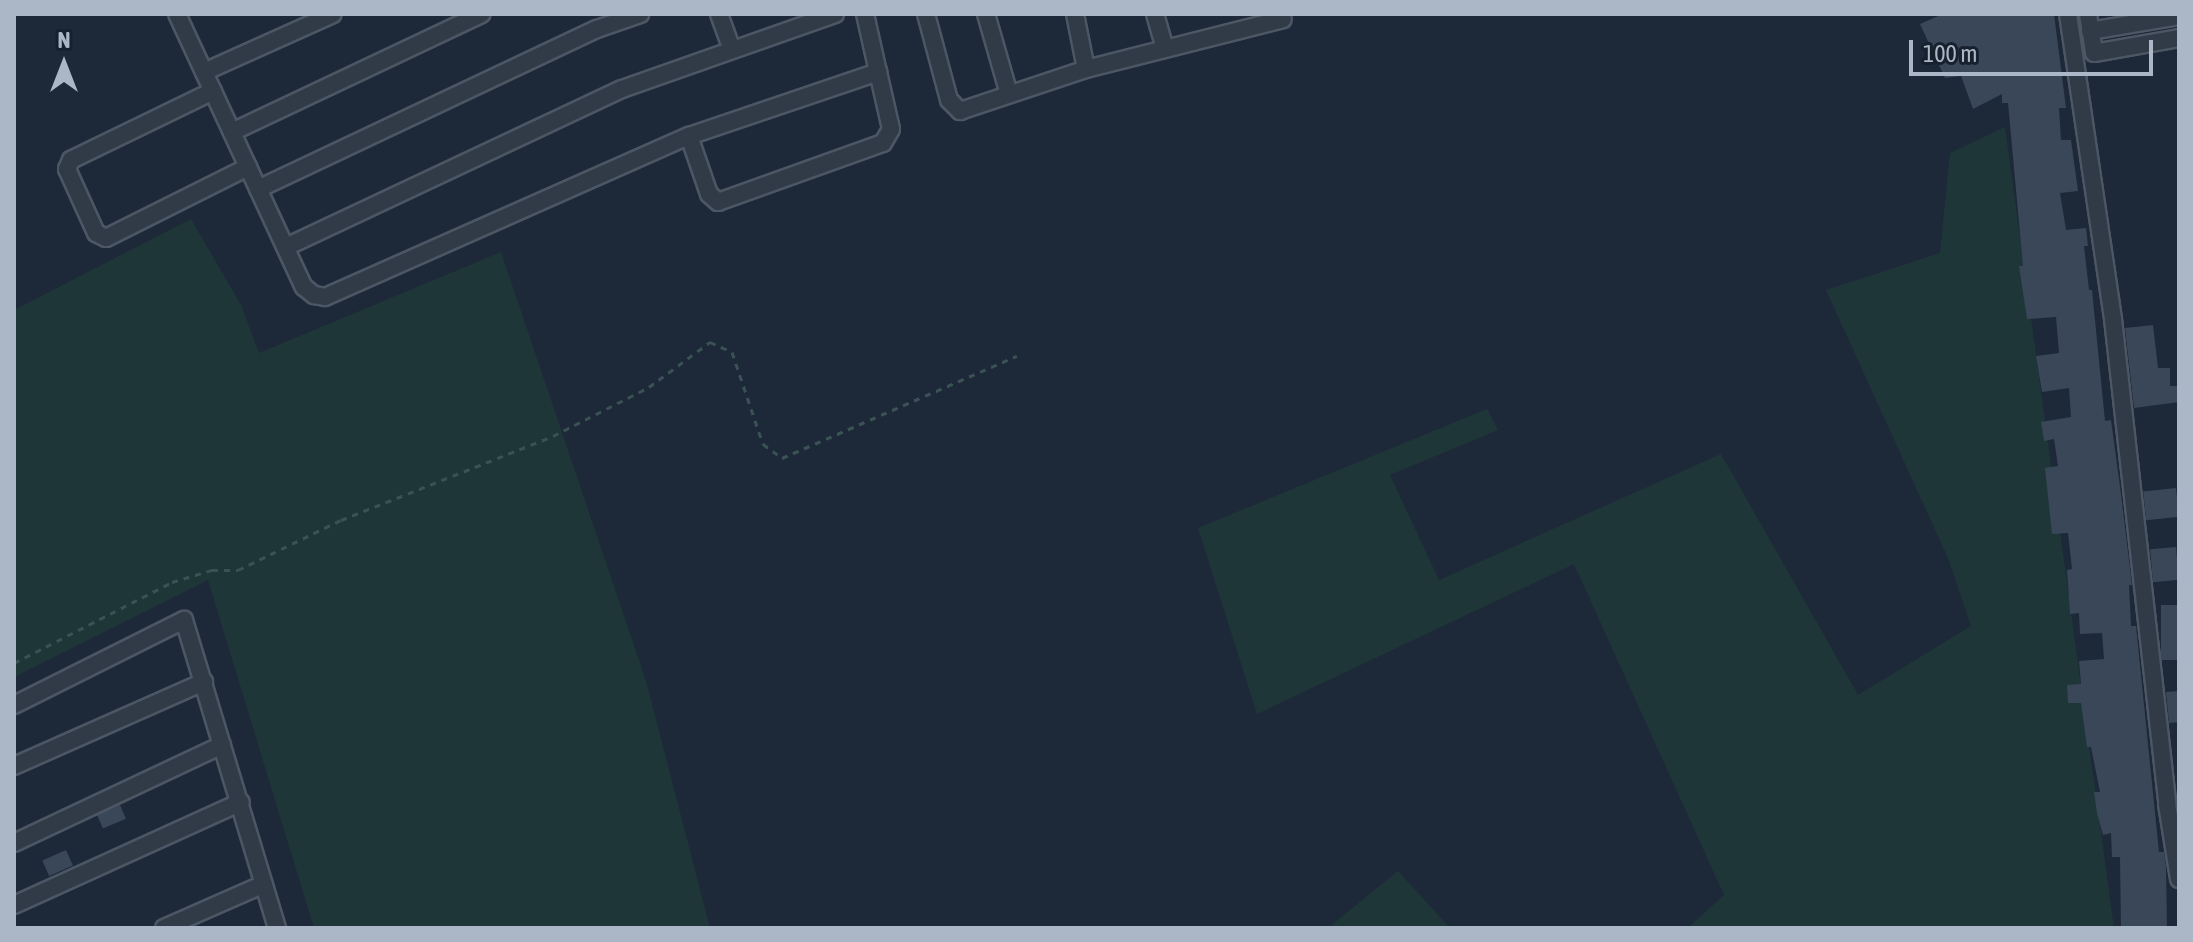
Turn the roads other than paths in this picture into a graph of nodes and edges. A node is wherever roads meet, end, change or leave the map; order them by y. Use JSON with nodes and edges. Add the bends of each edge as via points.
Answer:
{"nodes":[{"id":1,"x":333,"y":14,"type":"edge"},
{"id":2,"x":482,"y":14,"type":"edge"},
{"id":3,"x":640,"y":14,"type":"edge"},
{"id":4,"x":719,"y":14,"type":"edge"},
{"id":5,"x":835,"y":14,"type":"edge"},
{"id":6,"x":865,"y":14,"type":"edge"},
{"id":7,"x":926,"y":14,"type":"edge"},
{"id":8,"x":986,"y":14,"type":"edge"},
{"id":9,"x":1075,"y":14,"type":"edge"},
{"id":10,"x":1155,"y":14,"type":"edge"},
{"id":11,"x":2068,"y":14,"type":"edge"},
{"id":12,"x":180,"y":15,"type":"edge"},
{"id":13,"x":2179,"y":16,"type":"edge"},
{"id":14,"x":1283,"y":19,"type":"dead end"},
{"id":15,"x":1239,"y":22,"type":"edge"},
{"id":16,"x":2089,"y":22,"type":"edge"},
{"id":17,"x":2179,"y":38,"type":"edge"},
{"id":18,"x":1165,"y":49,"type":"junction"},
{"id":19,"x":732,"y":50,"type":"junction"},
{"id":20,"x":1086,"y":69,"type":"junction"},
{"id":21,"x":204,"y":72,"type":"junction"},
{"id":22,"x":878,"y":72,"type":"junction"},
{"id":23,"x":213,"y":91,"type":"junction"},
{"id":24,"x":1009,"y":94,"type":"junction"},
{"id":25,"x":232,"y":132,"type":"junction"},
{"id":26,"x":689,"y":136,"type":"junction"},
{"id":27,"x":248,"y":167,"type":"junction"},
{"id":28,"x":258,"y":189,"type":"junction"},
{"id":29,"x":286,"y":247,"type":"junction"},
{"id":30,"x":204,"y":682,"type":"junction"},
{"id":31,"x":14,"y":705,"type":"edge"},
{"id":32,"x":222,"y":745,"type":"junction"},
{"id":33,"x":14,"y":766,"type":"edge"},
{"id":34,"x":241,"y":802,"type":"junction"},
{"id":35,"x":14,"y":843,"type":"edge"},
{"id":36,"x":2179,"y":879,"type":"edge"},
{"id":37,"x":264,"y":884,"type":"junction"},
{"id":38,"x":14,"y":905,"type":"edge"},
{"id":39,"x":164,"y":928,"type":"edge"},
{"id":40,"x":277,"y":928,"type":"edge"}],
"edges":[{"from":1,"to":21,"type":"street"},
{"from":2,"to":25,"type":"street"},
{"from":3,"to":28,"type":"street","via":[[597,29]]},
{"from":4,"to":19,"type":"street"},
{"from":5,"to":19,"type":"street"},
{"from":6,"to":22,"type":"street"},
{"from":7,"to":24,"type":"street","via":[[953,106],[960,111]]},
{"from":8,"to":24,"type":"street"},
{"from":9,"to":20,"type":"street"},
{"from":10,"to":18,"type":"street"},
{"from":11,"to":36,"type":"street","via":[[2113,319]]},
{"from":12,"to":21,"type":"street"},
{"from":13,"to":16,"type":"street"},
{"from":14,"to":15,"type":"street"},
{"from":15,"to":18,"type":"street"},
{"from":16,"to":17,"type":"street","via":[[2094,53]]},
{"from":18,"to":20,"type":"street"},
{"from":19,"to":29,"type":"street","via":[[622,89]]},
{"from":20,"to":24,"type":"street"},
{"from":21,"to":23,"type":"street"},
{"from":22,"to":26,"type":"street"},
{"from":22,"to":26,"type":"street","via":[[891,129],[883,143],[718,202],[709,194]]},
{"from":23,"to":25,"type":"street"},
{"from":23,"to":27,"type":"street","via":[[71,160],[67,169],[96,233],[106,238]]},
{"from":25,"to":27,"type":"street"},
{"from":26,"to":29,"type":"street","via":[[325,297],[304,287]]},
{"from":27,"to":28,"type":"street"},
{"from":28,"to":29,"type":"street"},
{"from":30,"to":31,"type":"street","via":[[184,620]]},
{"from":30,"to":32,"type":"street"},
{"from":30,"to":33,"type":"street"},
{"from":32,"to":34,"type":"street"},
{"from":32,"to":35,"type":"street"},
{"from":34,"to":37,"type":"street"},
{"from":34,"to":38,"type":"street"},
{"from":37,"to":39,"type":"street"},
{"from":37,"to":40,"type":"street"}]}
